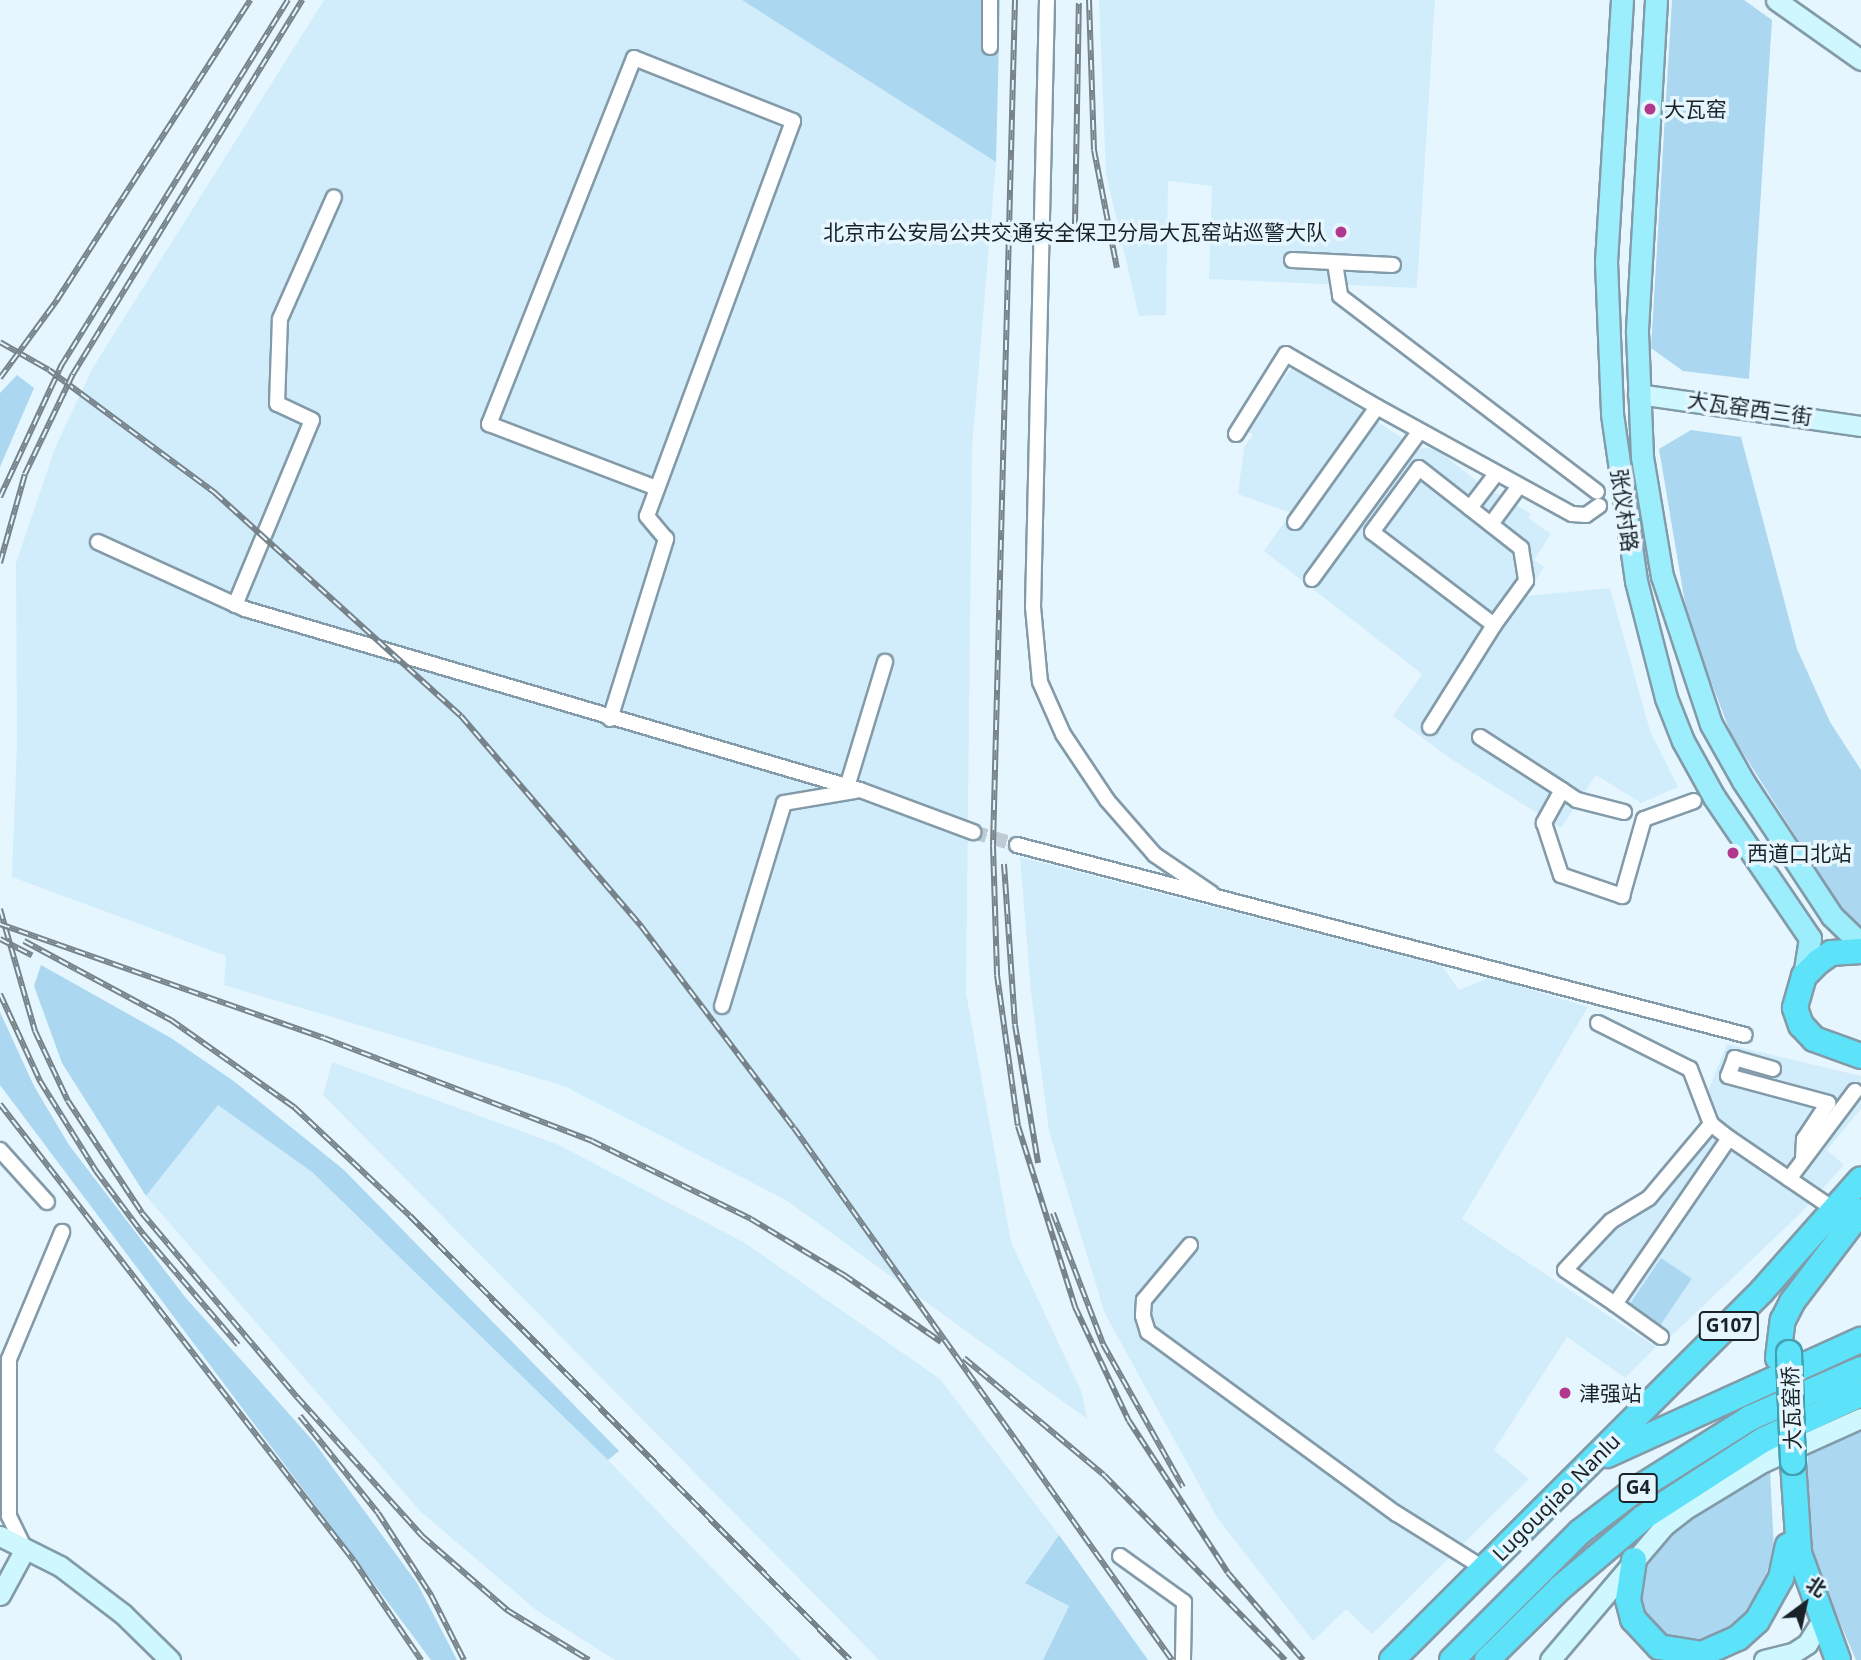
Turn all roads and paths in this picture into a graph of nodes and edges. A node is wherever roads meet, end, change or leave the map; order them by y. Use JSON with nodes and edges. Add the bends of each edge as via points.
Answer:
{"nodes":[{"id":1,"x":990,"y":0,"type":"edge"},
{"id":2,"x":1047,"y":0,"type":"edge"},
{"id":3,"x":1622,"y":0,"type":"edge"},
{"id":4,"x":1656,"y":0,"type":"edge"},
{"id":5,"x":1776,"y":0,"type":"edge"},
{"id":6,"x":990,"y":47,"type":"dead end"},
{"id":7,"x":1861,"y":60,"type":"edge"},
{"id":8,"x":334,"y":197,"type":"dead end"},
{"id":9,"x":1292,"y":260,"type":"dead end"},
{"id":10,"x":1335,"y":262,"type":"junction"},
{"id":11,"x":1393,"y":265,"type":"dead end"},
{"id":12,"x":1638,"y":394,"type":"junction"},
{"id":13,"x":1377,"y":407,"type":"junction"},
{"id":14,"x":1861,"y":426,"type":"edge"},
{"id":15,"x":1419,"y":432,"type":"junction"},
{"id":16,"x":1236,"y":434,"type":"dead end"},
{"id":17,"x":1496,"y":474,"type":"junction"},
{"id":18,"x":1519,"y":486,"type":"junction"},
{"id":19,"x":657,"y":488,"type":"junction"},
{"id":20,"x":1470,"y":508,"type":"junction"},
{"id":21,"x":1295,"y":522,"type":"dead end"},
{"id":22,"x":1490,"y":524,"type":"junction"},
{"id":23,"x":98,"y":542,"type":"dead end"},
{"id":24,"x":1312,"y":579,"type":"dead end"},
{"id":25,"x":235,"y":605,"type":"junction"},
{"id":26,"x":1494,"y":625,"type":"junction"},
{"id":27,"x":886,"y":662,"type":"dead end"},
{"id":28,"x":610,"y":719,"type":"junction"},
{"id":29,"x":1430,"y":727,"type":"dead end"},
{"id":30,"x":1480,"y":737,"type":"dead end"},
{"id":31,"x":853,"y":789,"type":"junction"},
{"id":32,"x":1562,"y":790,"type":"junction"},
{"id":33,"x":1694,"y":801,"type":"dead end"},
{"id":34,"x":1624,"y":812,"type":"dead end"},
{"id":35,"x":973,"y":832,"type":"tunnel mouth"},
{"id":36,"x":1017,"y":845,"type":"tunnel mouth"},
{"id":37,"x":1211,"y":893,"type":"junction"},
{"id":38,"x":1861,"y":944,"type":"edge"},
{"id":39,"x":1861,"y":951,"type":"edge"},
{"id":40,"x":1804,"y":976,"type":"junction"},
{"id":41,"x":722,"y":1006,"type":"dead end"},
{"id":42,"x":1598,"y":1023,"type":"dead end"},
{"id":43,"x":1745,"y":1035,"type":"dead end"},
{"id":44,"x":1861,"y":1056,"type":"edge"},
{"id":45,"x":1773,"y":1069,"type":"dead end"},
{"id":46,"x":1854,"y":1091,"type":"dead end"},
{"id":47,"x":1711,"y":1124,"type":"junction"},
{"id":48,"x":1729,"y":1138,"type":"junction"},
{"id":49,"x":0,"y":1150,"type":"edge"},
{"id":50,"x":1803,"y":1159,"type":"junction"},
{"id":51,"x":1789,"y":1178,"type":"junction"},
{"id":52,"x":1861,"y":1179,"type":"edge"},
{"id":53,"x":47,"y":1202,"type":"dead end"},
{"id":54,"x":1835,"y":1210,"type":"junction"},
{"id":55,"x":1861,"y":1211,"type":"edge"},
{"id":56,"x":1861,"y":1229,"type":"edge"},
{"id":57,"x":62,"y":1232,"type":"dead end"},
{"id":58,"x":1190,"y":1245,"type":"dead end"},
{"id":59,"x":1615,"y":1304,"type":"junction"},
{"id":60,"x":1661,"y":1337,"type":"dead end"},
{"id":61,"x":1861,"y":1340,"type":"edge"},
{"id":62,"x":1784,"y":1356,"type":"junction"},
{"id":63,"x":1861,"y":1368,"type":"edge"},
{"id":64,"x":1861,"y":1394,"type":"edge"},
{"id":65,"x":1861,"y":1418,"type":"edge"},
{"id":66,"x":1789,"y":1463,"type":"junction"},
{"id":67,"x":1587,"y":1465,"type":"junction"},
{"id":68,"x":0,"y":1536,"type":"edge"},
{"id":69,"x":1788,"y":1546,"type":"junction"},
{"id":70,"x":25,"y":1549,"type":"junction"},
{"id":71,"x":1120,"y":1556,"type":"dead end"},
{"id":72,"x":1634,"y":1560,"type":"junction"},
{"id":73,"x":1483,"y":1568,"type":"junction"},
{"id":74,"x":0,"y":1595,"type":"edge"},
{"id":75,"x":1817,"y":1627,"type":"junction"},
{"id":76,"x":170,"y":1660,"type":"edge"},
{"id":77,"x":1183,"y":1660,"type":"edge"},
{"id":78,"x":1392,"y":1660,"type":"edge"},
{"id":79,"x":1452,"y":1660,"type":"edge"},
{"id":80,"x":1487,"y":1660,"type":"edge"},
{"id":81,"x":1550,"y":1660,"type":"edge"},
{"id":82,"x":1763,"y":1660,"type":"edge"},
{"id":83,"x":1826,"y":1660,"type":"edge"},
{"id":84,"x":1838,"y":1660,"type":"edge"}],
"edges":[{"from":1,"to":6,"type":"street"},
{"from":2,"to":37,"type":"street","via":[[1033,607],[1040,682],[1063,734],[1107,800],[1155,855]]},
{"from":3,"to":40,"type":"main road","name":"张仪村路","via":[[1606,262],[1612,414],[1633,568],[1665,698],[1683,741],[1714,797],[1810,938]]},
{"from":4,"to":12,"type":"main road","name":"张仪村路","via":[[1640,265]]},
{"from":5,"to":7,"type":"street"},
{"from":8,"to":25,"type":"street","via":[[280,319],[277,404],[312,420]]},
{"from":9,"to":10,"type":"street"},
{"from":10,"to":11,"type":"street"},
{"from":10,"to":18,"type":"street","via":[[1340,296],[1598,499],[1586,514],[1572,514]]},
{"from":12,"to":14,"type":"street","name":"大瓦窑西三街"},
{"from":12,"to":38,"type":"main road","name":"张仪村路","via":[[1642,457],[1662,576],[1711,724],[1832,916]]},
{"from":13,"to":15,"type":"street"},
{"from":13,"to":16,"type":"street","via":[[1286,354]]},
{"from":13,"to":21,"type":"street"},
{"from":15,"to":17,"type":"street"},
{"from":15,"to":24,"type":"street"},
{"from":17,"to":18,"type":"street"},
{"from":17,"to":20,"type":"street"},
{"from":18,"to":22,"type":"street"},
{"from":19,"to":19,"type":"street","via":[[793,121],[634,58],[489,424]]},
{"from":19,"to":28,"type":"street","via":[[647,516],[666,539]]},
{"from":20,"to":22,"type":"street"},
{"from":20,"to":26,"type":"street","via":[[1419,468],[1372,532]]},
{"from":22,"to":26,"type":"street","via":[[1521,548],[1527,581]]},
{"from":23,"to":25,"type":"street"},
{"from":25,"to":28,"type":"street"},
{"from":26,"to":29,"type":"street"},
{"from":27,"to":31,"type":"street"},
{"from":28,"to":31,"type":"street"},
{"from":30,"to":32,"type":"street"},
{"from":31,"to":35,"type":"street"},
{"from":31,"to":41,"type":"street","via":[[784,803]]},
{"from":32,"to":33,"type":"street","via":[[1544,823],[1561,875],[1622,896],[1644,819]]},
{"from":32,"to":34,"type":"street","via":[[1577,800]]},
{"from":36,"to":37,"type":"street"},
{"from":37,"to":43,"type":"street"},
{"from":39,"to":40,"type":"highway","via":[[1831,953]]},
{"from":40,"to":44,"type":"highway","via":[[1795,1007],[1801,1025],[1835,1050]]},
{"from":42,"to":47,"type":"street","via":[[1690,1069]]},
{"from":45,"to":50,"type":"street","via":[[1735,1058],[1728,1076],[1828,1103],[1804,1139]]},
{"from":46,"to":50,"type":"street"},
{"from":47,"to":48,"type":"street"},
{"from":47,"to":59,"type":"street","via":[[1649,1198],[1611,1221],[1565,1270]]},
{"from":48,"to":51,"type":"street"},
{"from":48,"to":59,"type":"street"},
{"from":49,"to":53,"type":"street"},
{"from":50,"to":51,"type":"street"},
{"from":51,"to":54,"type":"street"},
{"from":52,"to":54,"type":"highway","name":"Lugouqiao Nanlu","number":"G107"},
{"from":54,"to":67,"type":"highway","name":"Lugouqiao Nanlu","number":"G107","via":[[1743,1311]]},
{"from":55,"to":62,"type":"highway","number":"G107","via":[[1792,1302],[1783,1320]]},
{"from":56,"to":62,"type":"highway","number":"G107","via":[[1802,1304]]},
{"from":57,"to":70,"type":"street","via":[[9,1359],[9,1516]]},
{"from":58,"to":73,"type":"street","via":[[1144,1300],[1149,1332],[1396,1514]]},
{"from":59,"to":60,"type":"street"},
{"from":61,"to":67,"type":"highway"},
{"from":62,"to":66,"type":"highway","name":"大瓦窑桥","number":"G107"},
{"from":63,"to":79,"type":"highway","number":"G4","via":[[1750,1418],[1631,1493],[1580,1532]]},
{"from":64,"to":80,"type":"highway","number":"G4","via":[[1763,1440],[1644,1517],[1560,1588]]},
{"from":65,"to":72,"type":"street","via":[[1763,1462],[1704,1496],[1665,1525]]},
{"from":66,"to":69,"type":"highway","number":"G107"},
{"from":66,"to":75,"type":"highway","number":"G107","via":[[1799,1553]]},
{"from":67,"to":73,"type":"highway","name":"Lugouqiao Nanlu","number":"G107"},
{"from":68,"to":70,"type":"street"},
{"from":69,"to":72,"type":"highway","via":[[1781,1578],[1757,1621],[1738,1638],[1702,1654],[1659,1647],[1633,1619],[1628,1600]]},
{"from":69,"to":75,"type":"highway","number":"G107","via":[[1794,1579]]},
{"from":70,"to":74,"type":"street"},
{"from":70,"to":76,"type":"street","via":[[61,1566],[123,1614]]},
{"from":71,"to":77,"type":"street","via":[[1184,1602]]},
{"from":72,"to":81,"type":"street"},
{"from":73,"to":78,"type":"highway","name":"Lugouqiao Nanlu","number":"G107"},
{"from":75,"to":82,"type":"street","via":[[1793,1653]]},
{"from":75,"to":83,"type":"highway","number":"G107"},
{"from":75,"to":84,"type":"highway","number":"G107"}]}
